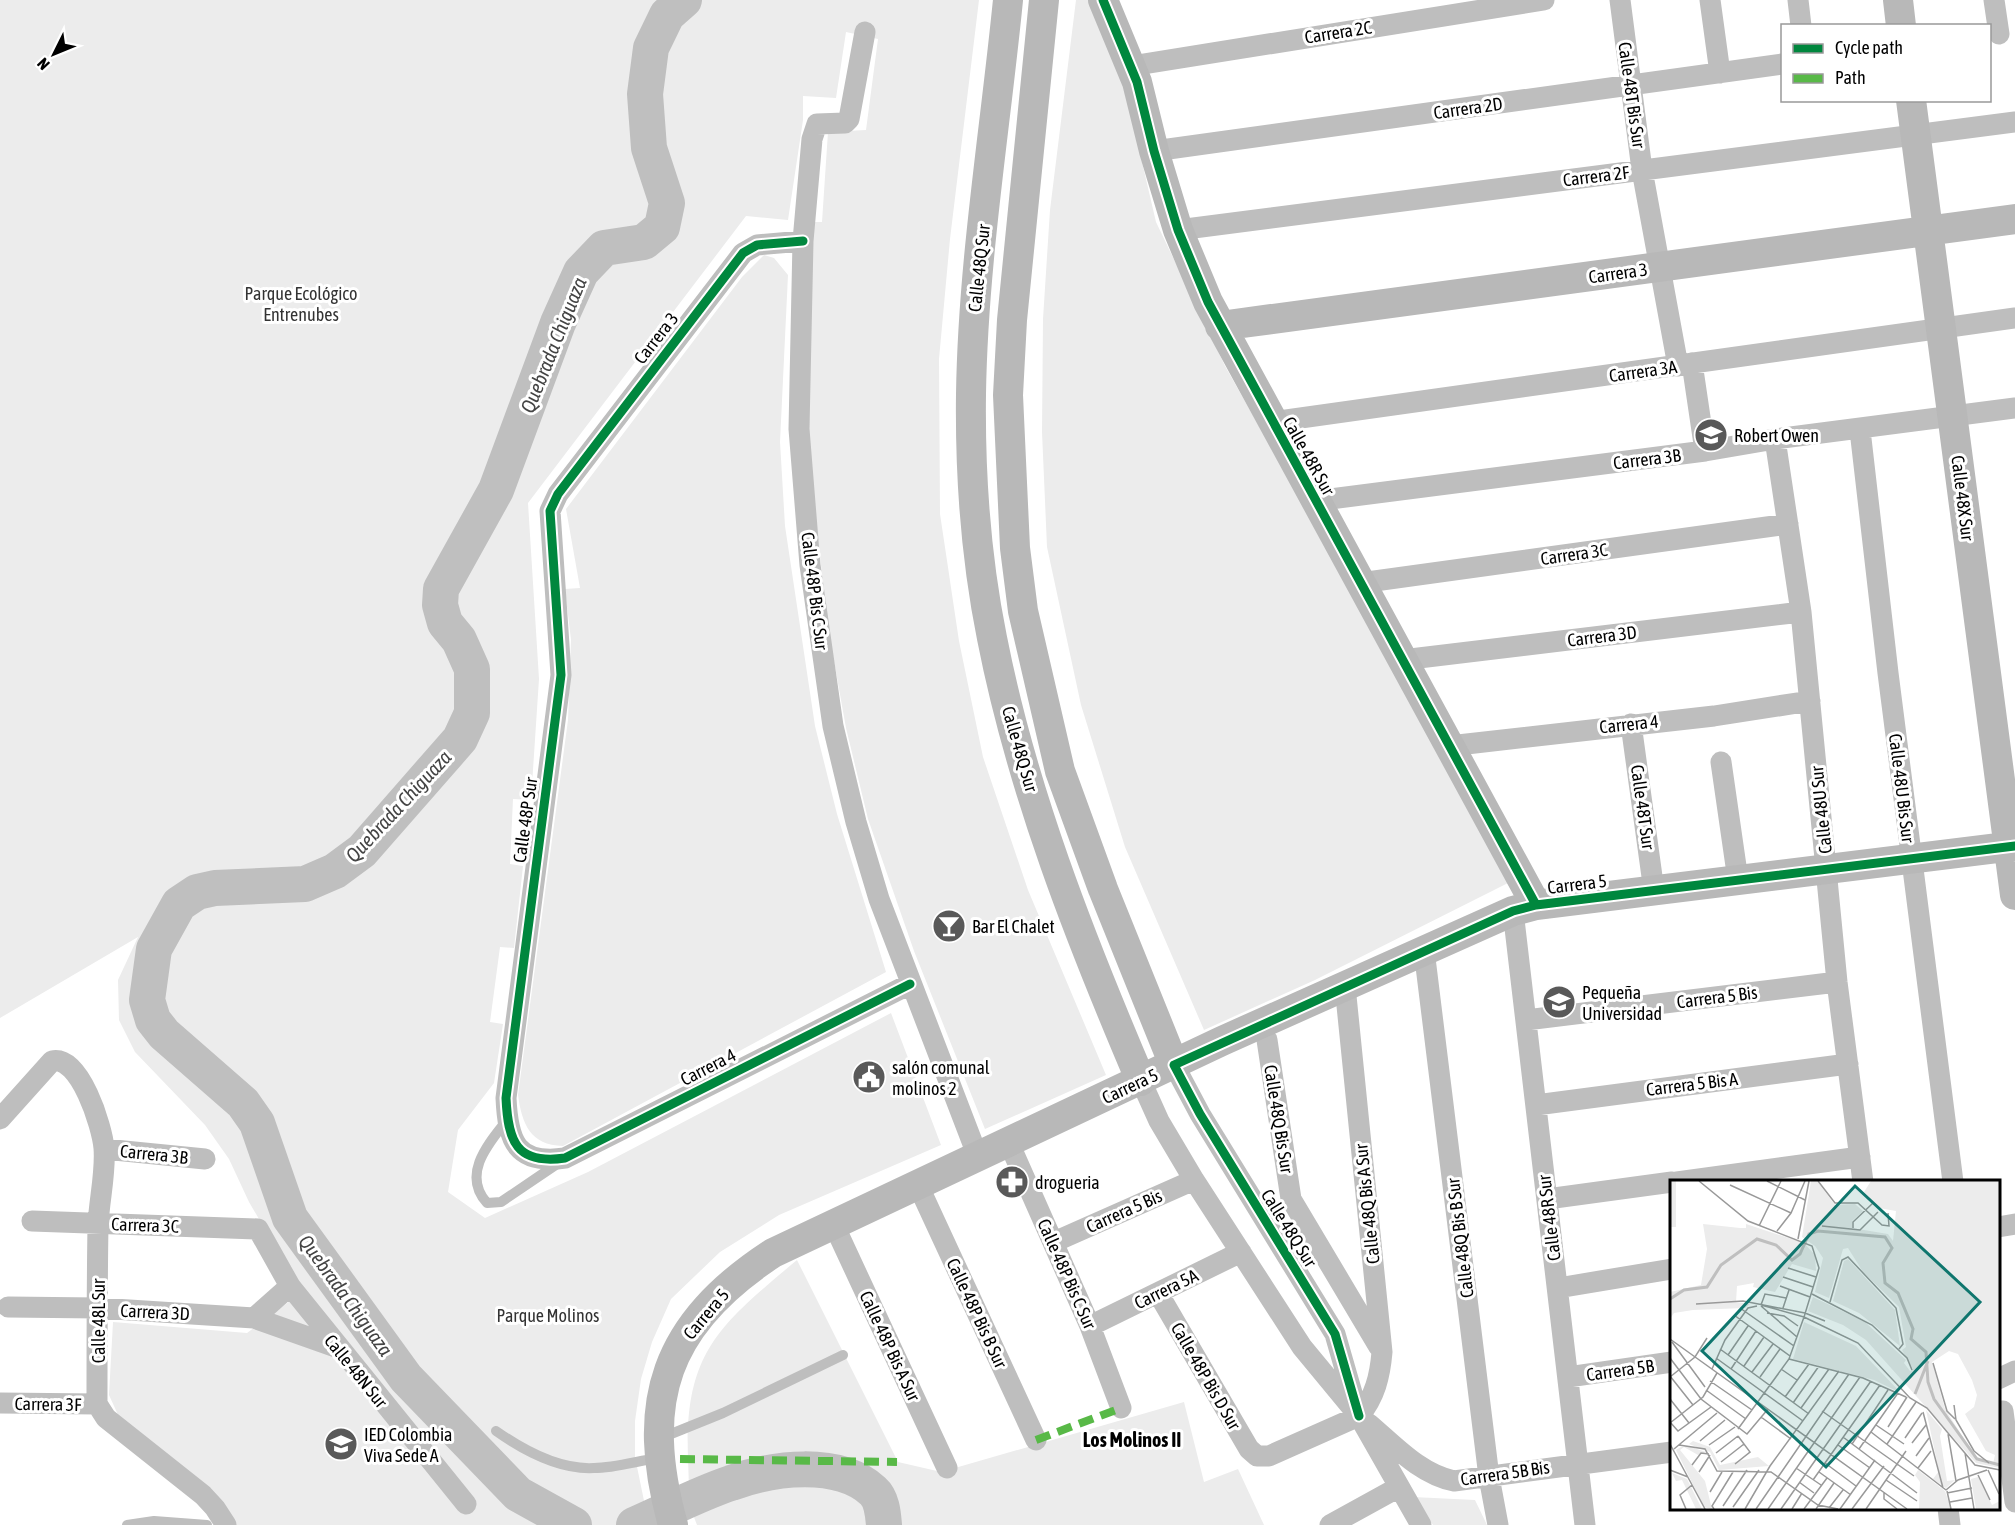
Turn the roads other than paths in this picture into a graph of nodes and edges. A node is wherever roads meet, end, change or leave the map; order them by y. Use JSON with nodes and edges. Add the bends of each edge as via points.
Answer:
{"nodes":[{"id":1,"x":1008,"y":0,"type":"edge"},
{"id":2,"x":1044,"y":0,"type":"edge"},
{"id":3,"x":1103,"y":0,"type":"edge"},
{"id":4,"x":1544,"y":0,"type":"edge"},
{"id":5,"x":1620,"y":0,"type":"edge"},
{"id":6,"x":1710,"y":0,"type":"edge"},
{"id":7,"x":1798,"y":0,"type":"edge"},
{"id":8,"x":1898,"y":0,"type":"edge"},
{"id":9,"x":1994,"y":0,"type":"edge"},
{"id":10,"x":1801,"y":24,"type":"edge"},
{"id":11,"x":1901,"y":24,"type":"edge"},
{"id":12,"x":865,"y":32,"type":"dead end"},
{"id":13,"x":2001,"y":34,"type":"edge"},
{"id":14,"x":1781,"y":64,"type":"edge"},
{"id":15,"x":1131,"y":66,"type":"junction"},
{"id":16,"x":1720,"y":73,"type":"junction"},
{"id":17,"x":1630,"y":85,"type":"junction"},
{"id":18,"x":1911,"y":102,"type":"edge"},
{"id":19,"x":2015,"y":122,"type":"edge"},
{"id":20,"x":1916,"y":135,"type":"junction"},
{"id":21,"x":1154,"y":151,"type":"junction"},
{"id":22,"x":1642,"y":170,"type":"junction"},
{"id":23,"x":2015,"y":219,"type":"edge"},
{"id":24,"x":1178,"y":230,"type":"junction"},
{"id":25,"x":1928,"y":231,"type":"junction"},
{"id":26,"x":803,"y":241,"type":"junction"},
{"id":27,"x":1662,"y":267,"type":"junction"},
{"id":28,"x":2015,"y":318,"type":"edge"},
{"id":29,"x":1220,"y":327,"type":"junction"},
{"id":30,"x":1941,"y":329,"type":"junction"},
{"id":31,"x":1685,"y":365,"type":"junction"},
{"id":32,"x":2015,"y":408,"type":"edge"},
{"id":33,"x":1952,"y":417,"type":"junction"},
{"id":34,"x":1272,"y":422,"type":"junction"},
{"id":35,"x":1860,"y":430,"type":"junction"},
{"id":36,"x":1775,"y":439,"type":"junction"},
{"id":37,"x":1705,"y":451,"type":"junction"},
{"id":38,"x":558,"y":494,"type":"joint"},
{"id":39,"x":1315,"y":501,"type":"junction"},
{"id":40,"x":1788,"y":524,"type":"junction"},
{"id":41,"x":1360,"y":584,"type":"junction"},
{"id":42,"x":1801,"y":612,"type":"junction"},
{"id":43,"x":1402,"y":660,"type":"junction"},
{"id":44,"x":1810,"y":701,"type":"junction"},
{"id":45,"x":1631,"y":724,"type":"junction"},
{"id":46,"x":2005,"y":738,"type":"edge"},
{"id":47,"x":1449,"y":746,"type":"junction"},
{"id":48,"x":1721,"y":762,"type":"dead end"},
{"id":49,"x":2012,"y":846,"type":"edge"},
{"id":50,"x":1911,"y":859,"type":"junction"},
{"id":51,"x":1827,"y":869,"type":"junction"},
{"id":52,"x":1737,"y":880,"type":"junction"},
{"id":53,"x":1654,"y":891,"type":"junction"},
{"id":54,"x":2015,"y":895,"type":"edge"},
{"id":55,"x":1525,"y":908,"type":"junction"},
{"id":56,"x":1424,"y":950,"type":"junction"},
{"id":57,"x":1837,"y":982,"type":"junction"},
{"id":58,"x":910,"y":984,"type":"junction"},
{"id":59,"x":1345,"y":986,"type":"junction"},
{"id":60,"x":1526,"y":1020,"type":"junction"},
{"id":61,"x":1267,"y":1040,"type":"dead end"},
{"id":62,"x":1848,"y":1064,"type":"junction"},
{"id":63,"x":1174,"y":1065,"type":"junction"},
{"id":64,"x":1141,"y":1080,"type":"junction"},
{"id":65,"x":1536,"y":1105,"type":"junction"},
{"id":66,"x":0,"y":1119,"type":"edge"},
{"id":67,"x":507,"y":1119,"type":"junction"},
{"id":68,"x":1008,"y":1143,"type":"junction"},
{"id":69,"x":104,"y":1149,"type":"junction"},
{"id":70,"x":519,"y":1150,"type":"joint"},
{"id":71,"x":978,"y":1157,"type":"junction"},
{"id":72,"x":1860,"y":1157,"type":"junction"},
{"id":73,"x":565,"y":1158,"type":"junction"},
{"id":74,"x":205,"y":1159,"type":"dead end"},
{"id":75,"x":1194,"y":1180,"type":"junction"},
{"id":76,"x":1692,"y":1180,"type":"edge"},
{"id":77,"x":1863,"y":1180,"type":"edge"},
{"id":78,"x":1953,"y":1180,"type":"edge"},
{"id":79,"x":1670,"y":1182,"type":"edge"},
{"id":80,"x":918,"y":1185,"type":"junction"},
{"id":81,"x":1547,"y":1199,"type":"junction"},
{"id":82,"x":32,"y":1221,"type":"dead end"},
{"id":83,"x":98,"y":1224,"type":"junction"},
{"id":84,"x":2015,"y":1224,"type":"edge"},
{"id":85,"x":834,"y":1225,"type":"junction"},
{"id":86,"x":2000,"y":1227,"type":"edge"},
{"id":87,"x":258,"y":1229,"type":"joint"},
{"id":88,"x":1054,"y":1242,"type":"junction"},
{"id":89,"x":1241,"y":1252,"type":"junction"},
{"id":90,"x":1670,"y":1269,"type":"edge"},
{"id":91,"x":290,"y":1286,"type":"junction"},
{"id":92,"x":1558,"y":1288,"type":"junction"},
{"id":93,"x":1158,"y":1293,"type":"junction"},
{"id":94,"x":8,"y":1307,"type":"dead end"},
{"id":95,"x":98,"y":1308,"type":"junction"},
{"id":96,"x":254,"y":1318,"type":"junction"},
{"id":97,"x":1090,"y":1326,"type":"junction"},
{"id":98,"x":337,"y":1347,"type":"junction"},
{"id":99,"x":1382,"y":1352,"type":"junction"},
{"id":100,"x":843,"y":1354,"type":"dead end"},
{"id":101,"x":1670,"y":1362,"type":"edge"},
{"id":102,"x":2015,"y":1371,"type":"edge"},
{"id":103,"x":1568,"y":1377,"type":"junction"},
{"id":104,"x":2000,"y":1378,"type":"edge"},
{"id":105,"x":0,"y":1403,"type":"edge"},
{"id":106,"x":97,"y":1404,"type":"junction"},
{"id":107,"x":1121,"y":1408,"type":"dead end"},
{"id":108,"x":2003,"y":1411,"type":"dead end"},
{"id":109,"x":1359,"y":1416,"type":"junction"},
{"id":110,"x":496,"y":1431,"type":"dead end"},
{"id":111,"x":1036,"y":1440,"type":"dead end"},
{"id":112,"x":1670,"y":1452,"type":"edge"},
{"id":113,"x":659,"y":1460,"type":"junction"},
{"id":114,"x":1578,"y":1462,"type":"junction"},
{"id":115,"x":947,"y":1468,"type":"dead end"},
{"id":116,"x":1489,"y":1477,"type":"junction"},
{"id":117,"x":1399,"y":1487,"type":"junction"},
{"id":118,"x":2015,"y":1502,"type":"edge"},
{"id":119,"x":466,"y":1504,"type":"dead end"},
{"id":120,"x":1948,"y":1510,"type":"edge"},
{"id":121,"x":127,"y":1525,"type":"edge"},
{"id":122,"x":207,"y":1525,"type":"edge"},
{"id":123,"x":225,"y":1525,"type":"edge"},
{"id":124,"x":673,"y":1525,"type":"edge"},
{"id":125,"x":1330,"y":1525,"type":"edge"},
{"id":126,"x":1421,"y":1525,"type":"edge"},
{"id":127,"x":1498,"y":1525,"type":"edge"},
{"id":128,"x":1586,"y":1525,"type":"edge"},
{"id":129,"x":1950,"y":1525,"type":"edge"}],
"edges":[{"from":1,"to":64,"type":"street","name":"Calle 48Q Sur","via":[[973,334],[971,397],[979,557],[1002,682],[1038,811],[1070,908]]},
{"from":2,"to":63,"type":"street","name":"Calle 48Q Sur","via":[[1015,274],[1009,384],[1023,611],[1060,771]]},
{"from":3,"to":15,"type":"street","name":"Calle 48R Sur"},
{"from":4,"to":15,"type":"street","name":"Carrera 2C"},
{"from":5,"to":17,"type":"street","name":"Calle 48T Bis Sur"},
{"from":6,"to":16,"type":"street"},
{"from":7,"to":10,"type":"street"},
{"from":8,"to":11,"type":"street"},
{"from":9,"to":13,"type":"street"},
{"from":12,"to":26,"type":"street","name":"Calle 48P Bis C Sur","via":[[849,119],[845,123],[820,122],[815,126]]},
{"from":14,"to":16,"type":"street","name":"Carrera 2D"},
{"from":15,"to":21,"type":"street","name":"Calle 48R Sur"},
{"from":16,"to":17,"type":"street","name":"Carrera 2D"},
{"from":17,"to":21,"type":"street","name":"Carrera 2D"},
{"from":17,"to":22,"type":"street","name":"Calle 48T Bis Sur"},
{"from":18,"to":20,"type":"street","name":"Calle 48X Sur"},
{"from":19,"to":20,"type":"street","name":"Carrera 2F"},
{"from":20,"to":22,"type":"street","name":"Carrera 2F"},
{"from":20,"to":25,"type":"street","name":"Calle 48X Sur"},
{"from":21,"to":24,"type":"street","name":"Calle 48R Sur"},
{"from":22,"to":24,"type":"street","name":"Carrera 2F"},
{"from":22,"to":27,"type":"street","name":"Calle 48T Bis Sur"},
{"from":23,"to":25,"type":"street","name":"Carrera 3"},
{"from":24,"to":29,"type":"street","name":"Calle 48R Sur"},
{"from":25,"to":27,"type":"street","name":"Carrera 3"},
{"from":25,"to":30,"type":"street","name":"Calle 48X Sur"},
{"from":26,"to":38,"type":"street","name":"Carrera 3","via":[[757,245],[743,253]]},
{"from":26,"to":58,"type":"street","name":"Calle 48P Bis C Sur","via":[[800,454],[824,668],[856,822]]},
{"from":27,"to":29,"type":"street","name":"Carrera 3"},
{"from":27,"to":31,"type":"street","name":"Calle 48T Bis Sur"},
{"from":28,"to":30,"type":"street","name":"Carrera 3A"},
{"from":29,"to":34,"type":"street","name":"Calle 48R Sur"},
{"from":30,"to":31,"type":"street","name":"Carrera 3A"},
{"from":30,"to":33,"type":"street","name":"Calle 48X Sur"},
{"from":31,"to":34,"type":"street","name":"Carrera 3A"},
{"from":31,"to":37,"type":"street","name":"Calle 48T Bis Sur"},
{"from":32,"to":33,"type":"street","name":"Carrera 3B"},
{"from":33,"to":35,"type":"street","name":"Carrera 3B"},
{"from":33,"to":46,"type":"street","name":"Calle 48X Sur"},
{"from":34,"to":39,"type":"street","name":"Calle 48R Sur"},
{"from":35,"to":36,"type":"street","name":"Carrera 3B"},
{"from":35,"to":50,"type":"street","name":"Calle 48U Bis Sur"},
{"from":36,"to":37,"type":"street","name":"Carrera 3B"},
{"from":36,"to":40,"type":"street","name":"Calle 48U Sur"},
{"from":37,"to":39,"type":"street","name":"Carrera 3B"},
{"from":38,"to":67,"type":"street","name":"Calle 48P Sur","via":[[549,523],[560,634],[559,704],[506,1098]]},
{"from":39,"to":41,"type":"street","name":"Calle 48R Sur"},
{"from":40,"to":41,"type":"street","name":"Carrera 3C"},
{"from":40,"to":42,"type":"street","name":"Calle 48U Sur"},
{"from":41,"to":43,"type":"street","name":"Calle 48R Sur"},
{"from":42,"to":43,"type":"street","name":"Carrera 3D"},
{"from":42,"to":44,"type":"street","name":"Calle 48U Sur"},
{"from":43,"to":47,"type":"street","name":"Calle 48R Sur"},
{"from":44,"to":45,"type":"street","name":"Carrera 4"},
{"from":44,"to":51,"type":"street","name":"Calle 48U Sur"},
{"from":45,"to":47,"type":"street","name":"Carrera 4"},
{"from":45,"to":53,"type":"street","name":"Calle 48T Sur"},
{"from":46,"to":49,"type":"street","name":"Calle 48X Sur"},
{"from":47,"to":55,"type":"street","name":"Calle 48R Sur"},
{"from":48,"to":52,"type":"street"},
{"from":49,"to":50,"type":"street","name":"Carrera 5"},
{"from":49,"to":54,"type":"street","name":"Calle 48X Sur"},
{"from":50,"to":51,"type":"street","name":"Carrera 5"},
{"from":50,"to":78,"type":"street","name":"Calle 48U Bis Sur"},
{"from":51,"to":52,"type":"street","name":"Carrera 5"},
{"from":51,"to":57,"type":"street","name":"Calle 48U Sur"},
{"from":52,"to":53,"type":"street","name":"Carrera 5"},
{"from":53,"to":55,"type":"street","name":"Carrera 5"},
{"from":55,"to":56,"type":"street","name":"Carrera 5"},
{"from":55,"to":60,"type":"street","name":"Calle 48R Sur"},
{"from":56,"to":59,"type":"street","name":"Carrera 5"},
{"from":56,"to":116,"type":"street","name":"Calle 48Q Bis B Sur"},
{"from":57,"to":60,"type":"street","name":"Carrera 5 Bis"},
{"from":57,"to":62,"type":"street","name":"Calle 48U Sur"},
{"from":58,"to":71,"type":"street","name":"Calle 48P Bis C Sur"},
{"from":58,"to":73,"type":"street","name":"Carrera 4"},
{"from":59,"to":63,"type":"street","name":"Carrera 5"},
{"from":59,"to":99,"type":"street","name":"Calle 48Q Bis A Sur"},
{"from":60,"to":65,"type":"street","name":"Calle 48R Sur"},
{"from":61,"to":99,"type":"street","name":"Calle 48Q Bis Sur","via":[[1291,1198]]},
{"from":62,"to":65,"type":"street","name":"Carrera 5 Bis A"},
{"from":62,"to":72,"type":"street","name":"Calle 48U Sur"},
{"from":63,"to":64,"type":"street","name":"Carrera 5"},
{"from":63,"to":109,"type":"street","name":"Calle 48Q Sur","via":[[1335,1334]]},
{"from":64,"to":68,"type":"street","name":"Carrera 5"},
{"from":64,"to":75,"type":"street","name":"Calle 48Q Sur","via":[[1159,1121]]},
{"from":65,"to":81,"type":"street","name":"Calle 48R Sur"},
{"from":66,"to":69,"type":"street","name":"Calle 48L Sur","via":[[52,1061],[63,1061],[72,1067],[95,1109]]},
{"from":67,"to":70,"type":"street","name":"Calle 48P Sur"},
{"from":67,"to":73,"type":"lane","via":[[481,1154],[477,1166],[478,1190],[487,1203],[501,1202]]},
{"from":68,"to":71,"type":"street","name":"Carrera 5"},
{"from":68,"to":88,"type":"street","name":"Calle 48P Bis C Sur"},
{"from":69,"to":74,"type":"street","name":"Carrera 3B"},
{"from":69,"to":83,"type":"street","name":"Calle 48L Sur"},
{"from":70,"to":73,"type":"street","name":"Carrera 4","via":[[545,1161]]},
{"from":71,"to":80,"type":"street","name":"Carrera 5"},
{"from":72,"to":76,"type":"street"},
{"from":72,"to":77,"type":"street","name":"Calle 48U Sur"},
{"from":75,"to":88,"type":"street","name":"Carrera 5 Bis"},
{"from":75,"to":89,"type":"street","name":"Calle 48Q Sur"},
{"from":79,"to":81,"type":"street"},
{"from":80,"to":85,"type":"street","name":"Carrera 5"},
{"from":80,"to":111,"type":"street","name":"Calle 48P Bis B Sur"},
{"from":81,"to":92,"type":"street","name":"Calle 48R Sur"},
{"from":82,"to":83,"type":"street","name":"Carrera 3C"},
{"from":83,"to":87,"type":"street","name":"Carrera 3C"},
{"from":83,"to":95,"type":"street","name":"Calle 48L Sur"},
{"from":84,"to":86,"type":"street"},
{"from":85,"to":113,"type":"street","name":"Carrera 5","via":[[773,1253],[730,1286],[688,1333],[664,1383]]},
{"from":85,"to":115,"type":"street","name":"Calle 48P Bis A Sur"},
{"from":87,"to":91,"type":"street","name":"Calle 48N Sur"},
{"from":88,"to":97,"type":"street","name":"Calle 48P Bis C Sur"},
{"from":89,"to":93,"type":"street","name":"Carrera 5A"},
{"from":89,"to":109,"type":"street","name":"Calle 48Q Sur","via":[[1302,1347]]},
{"from":90,"to":92,"type":"street"},
{"from":91,"to":96,"type":"street"},
{"from":91,"to":98,"type":"street","name":"Calle 48N Sur"},
{"from":92,"to":103,"type":"street","name":"Calle 48R Sur"},
{"from":93,"to":97,"type":"street","name":"Carrera 5A"},
{"from":93,"to":109,"type":"street","name":"Calle 48P Bis D Sur","via":[[1249,1449],[1257,1456],[1269,1456]]},
{"from":94,"to":95,"type":"street","name":"Carrera 3D"},
{"from":95,"to":96,"type":"street","name":"Carrera 3D"},
{"from":95,"to":106,"type":"street","name":"Calle 48L Sur"},
{"from":96,"to":98,"type":"street","name":"Carrera 3D"},
{"from":97,"to":107,"type":"street","name":"Calle 48P Bis C Sur"},
{"from":98,"to":119,"type":"street","name":"Calle 48N Sur"},
{"from":99,"to":109,"type":"street","name":"Calle 48Q Bis A Sur","via":[[1375,1390]]},
{"from":100,"to":113,"type":"lane","via":[[723,1413]]},
{"from":101,"to":103,"type":"street","name":"Carrera 5B"},
{"from":102,"to":104,"type":"street"},
{"from":103,"to":114,"type":"street","name":"Calle 48R Sur"},
{"from":105,"to":106,"type":"street","name":"Carrera 3F"},
{"from":106,"to":123,"type":"street","via":[[106,1418],[203,1495]]},
{"from":108,"to":118,"type":"street"},
{"from":109,"to":116,"type":"street","name":"Carrera 5B Bis","via":[[1440,1478],[1454,1481]]},
{"from":109,"to":117,"type":"street","name":"Calle 48Q Sur"},
{"from":110,"to":113,"type":"lane","via":[[521,1449],[575,1466],[593,1468]]},
{"from":112,"to":114,"type":"street","name":"Carrera 5B Bis"},
{"from":113,"to":124,"type":"street"},
{"from":114,"to":116,"type":"street","name":"Carrera 5B Bis"},
{"from":114,"to":128,"type":"street","name":"Calle 48R Sur"},
{"from":116,"to":127,"type":"street","name":"Calle 48Q Bis B Sur"},
{"from":117,"to":125,"type":"street"},
{"from":117,"to":126,"type":"street","name":"Calle 48Q Sur"},
{"from":120,"to":129,"type":"street"},
{"from":121,"to":122,"type":"lane","via":[[154,1521]]}]}
